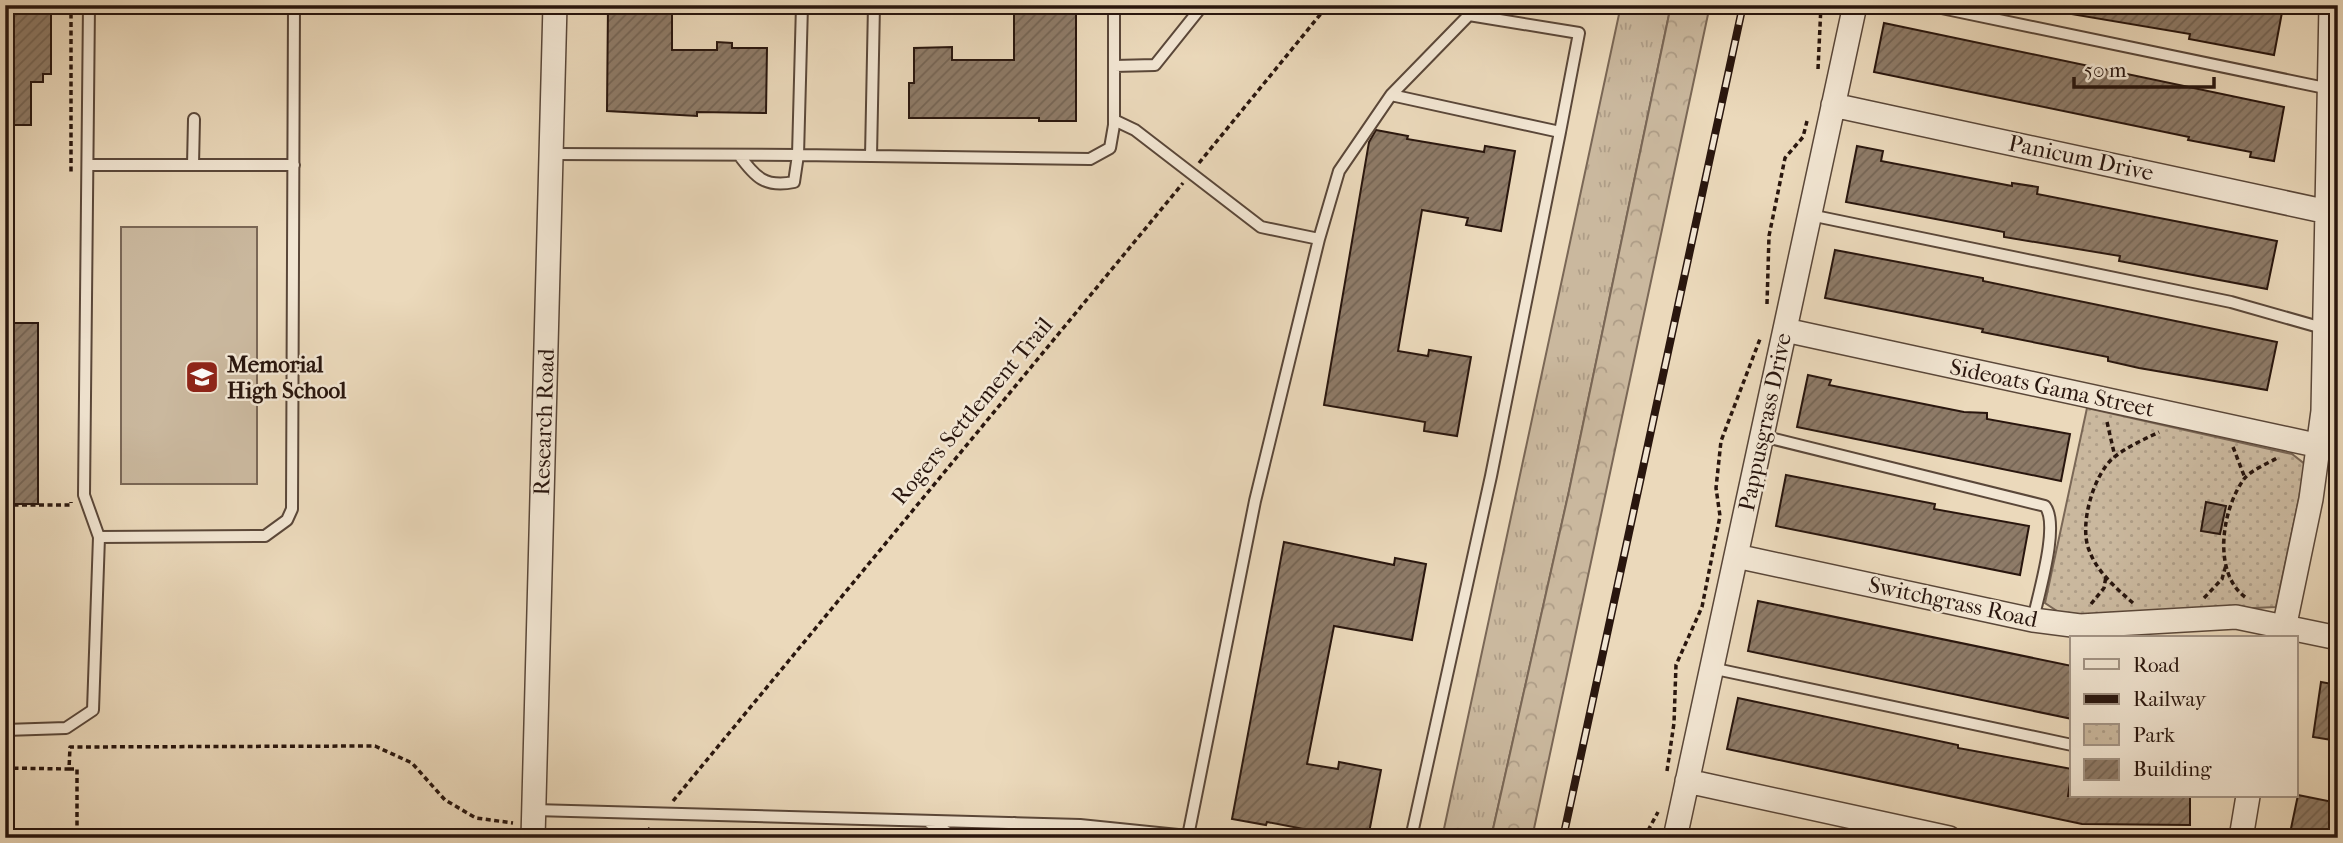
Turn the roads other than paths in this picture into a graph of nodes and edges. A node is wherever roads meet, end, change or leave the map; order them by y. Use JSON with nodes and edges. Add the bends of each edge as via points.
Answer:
{"nodes":[{"id":1,"x":89,"y":5,"type":"edge"},
{"id":2,"x":294,"y":5,"type":"edge"},
{"id":3,"x":555,"y":5,"type":"edge"},
{"id":4,"x":802,"y":5,"type":"edge"},
{"id":5,"x":874,"y":5,"type":"edge"},
{"id":6,"x":1114,"y":5,"type":"edge"},
{"id":7,"x":1203,"y":5,"type":"edge"},
{"id":8,"x":1855,"y":5,"type":"edge"},
{"id":9,"x":1927,"y":5,"type":"edge"},
{"id":10,"x":2331,"y":5,"type":"edge"},
{"id":11,"x":1114,"y":66,"type":"junction"},
{"id":12,"x":2330,"y":89,"type":"junction"},
{"id":13,"x":1391,"y":95,"type":"junction"},
{"id":14,"x":1833,"y":105,"type":"junction"},
{"id":15,"x":194,"y":119,"type":"dead end"},
{"id":16,"x":1114,"y":120,"type":"junction"},
{"id":17,"x":1560,"y":132,"type":"junction"},
{"id":18,"x":551,"y":154,"type":"junction"},
{"id":19,"x":739,"y":155,"type":"junction"},
{"id":20,"x":798,"y":155,"type":"junction"},
{"id":21,"x":871,"y":156,"type":"junction"},
{"id":22,"x":89,"y":165,"type":"junction"},
{"id":23,"x":193,"y":165,"type":"junction"},
{"id":24,"x":294,"y":165,"type":"junction"},
{"id":25,"x":2328,"y":212,"type":"junction"},
{"id":26,"x":1810,"y":215,"type":"junction"},
{"id":27,"x":1319,"y":239,"type":"junction"},
{"id":28,"x":1774,"y":329,"type":"junction"},
{"id":29,"x":2326,"y":329,"type":"junction"},
{"id":30,"x":1762,"y":436,"type":"junction"},
{"id":31,"x":2320,"y":446,"type":"junction"},
{"id":32,"x":99,"y":537,"type":"junction"},
{"id":33,"x":1736,"y":556,"type":"junction"},
{"id":34,"x":2033,"y":620,"type":"junction"},
{"id":35,"x":2283,"y":632,"type":"edge"},
{"id":36,"x":2338,"y":638,"type":"edge"},
{"id":37,"x":1712,"y":668,"type":"junction"},
{"id":38,"x":5,"y":730,"type":"edge"},
{"id":39,"x":2070,"y":746,"type":"edge"},
{"id":40,"x":1676,"y":782,"type":"junction"},
{"id":41,"x":2248,"y":798,"type":"edge"},
{"id":42,"x":928,"y":821,"type":"junction"},
{"id":43,"x":1014,"y":823,"type":"junction"},
{"id":44,"x":528,"y":824,"type":"edge"},
{"id":45,"x":958,"y":838,"type":"edge"},
{"id":46,"x":1013,"y":838,"type":"edge"},
{"id":47,"x":1411,"y":838,"type":"edge"},
{"id":48,"x":1675,"y":838,"type":"edge"},
{"id":49,"x":1949,"y":838,"type":"edge"},
{"id":50,"x":2241,"y":838,"type":"edge"}],
"edges":[{"from":1,"to":22,"type":"lane"},
{"from":2,"to":24,"type":"lane"},
{"from":3,"to":18,"type":"street","name":"Research Road"},
{"from":4,"to":20,"type":"lane"},
{"from":5,"to":21,"type":"lane"},
{"from":6,"to":11,"type":"lane"},
{"from":7,"to":11,"type":"lane","via":[[1155,65]]},
{"from":8,"to":14,"type":"street","name":"Pappusgrass Drive"},
{"from":9,"to":12,"type":"lane"},
{"from":10,"to":12,"type":"street"},
{"from":11,"to":16,"type":"lane"},
{"from":12,"to":25,"type":"street"},
{"from":13,"to":17,"type":"lane"},
{"from":13,"to":17,"type":"lane","via":[[1469,15],[1579,33]]},
{"from":13,"to":27,"type":"lane","via":[[1339,171]]},
{"from":14,"to":25,"type":"street","name":"Panicum Drive"},
{"from":14,"to":26,"type":"street","name":"Pappusgrass Drive"},
{"from":15,"to":23,"type":"lane"},
{"from":16,"to":21,"type":"lane","via":[[1110,148],[1090,159]]},
{"from":16,"to":27,"type":"lane","via":[[1135,131],[1261,228]]},
{"from":17,"to":47,"type":"lane","via":[[1491,476]]},
{"from":18,"to":19,"type":"lane"},
{"from":18,"to":44,"type":"street","name":"Research Road"},
{"from":19,"to":20,"type":"lane"},
{"from":19,"to":20,"type":"lane","via":[[763,183],[780,185],[794,182]]},
{"from":20,"to":21,"type":"lane"},
{"from":22,"to":23,"type":"lane"},
{"from":22,"to":32,"type":"lane","via":[[84,495]]},
{"from":23,"to":24,"type":"lane"},
{"from":24,"to":32,"type":"lane","via":[[293,497],[287,520],[265,536]]},
{"from":25,"to":29,"type":"street"},
{"from":26,"to":28,"type":"street","name":"Pappusgrass Drive"},
{"from":26,"to":29,"type":"lane","via":[[2231,302]]},
{"from":27,"to":43,"type":"lane","via":[[1255,501],[1188,836]]},
{"from":28,"to":30,"type":"street","name":"Pappusgrass Drive"},
{"from":28,"to":31,"type":"street","name":"Sideoats Gama Street"},
{"from":29,"to":31,"type":"street"},
{"from":30,"to":33,"type":"street","name":"Pappusgrass Drive"},
{"from":30,"to":34,"type":"lane","via":[[2045,506],[2051,518],[2050,537]]},
{"from":31,"to":35,"type":"street"},
{"from":32,"to":38,"type":"lane","via":[[93,710],[66,729]]},
{"from":33,"to":34,"type":"street","name":"Switchgrass Road"},
{"from":33,"to":37,"type":"street","name":"Pappusgrass Drive"},
{"from":34,"to":35,"type":"street","name":"Switchgrass Road","via":[[2080,626],[2236,617]]},
{"from":35,"to":36,"type":"street","name":"Switchgrass Road"},
{"from":37,"to":39,"type":"lane"},
{"from":37,"to":40,"type":"street","name":"Pappusgrass Drive"},
{"from":40,"to":48,"type":"street","name":"Pappusgrass Drive"},
{"from":40,"to":49,"type":"street"},
{"from":41,"to":50,"type":"street"},
{"from":42,"to":43,"type":"lane"},
{"from":42,"to":44,"type":"lane"},
{"from":42,"to":45,"type":"lane"},
{"from":43,"to":46,"type":"lane"}]}
